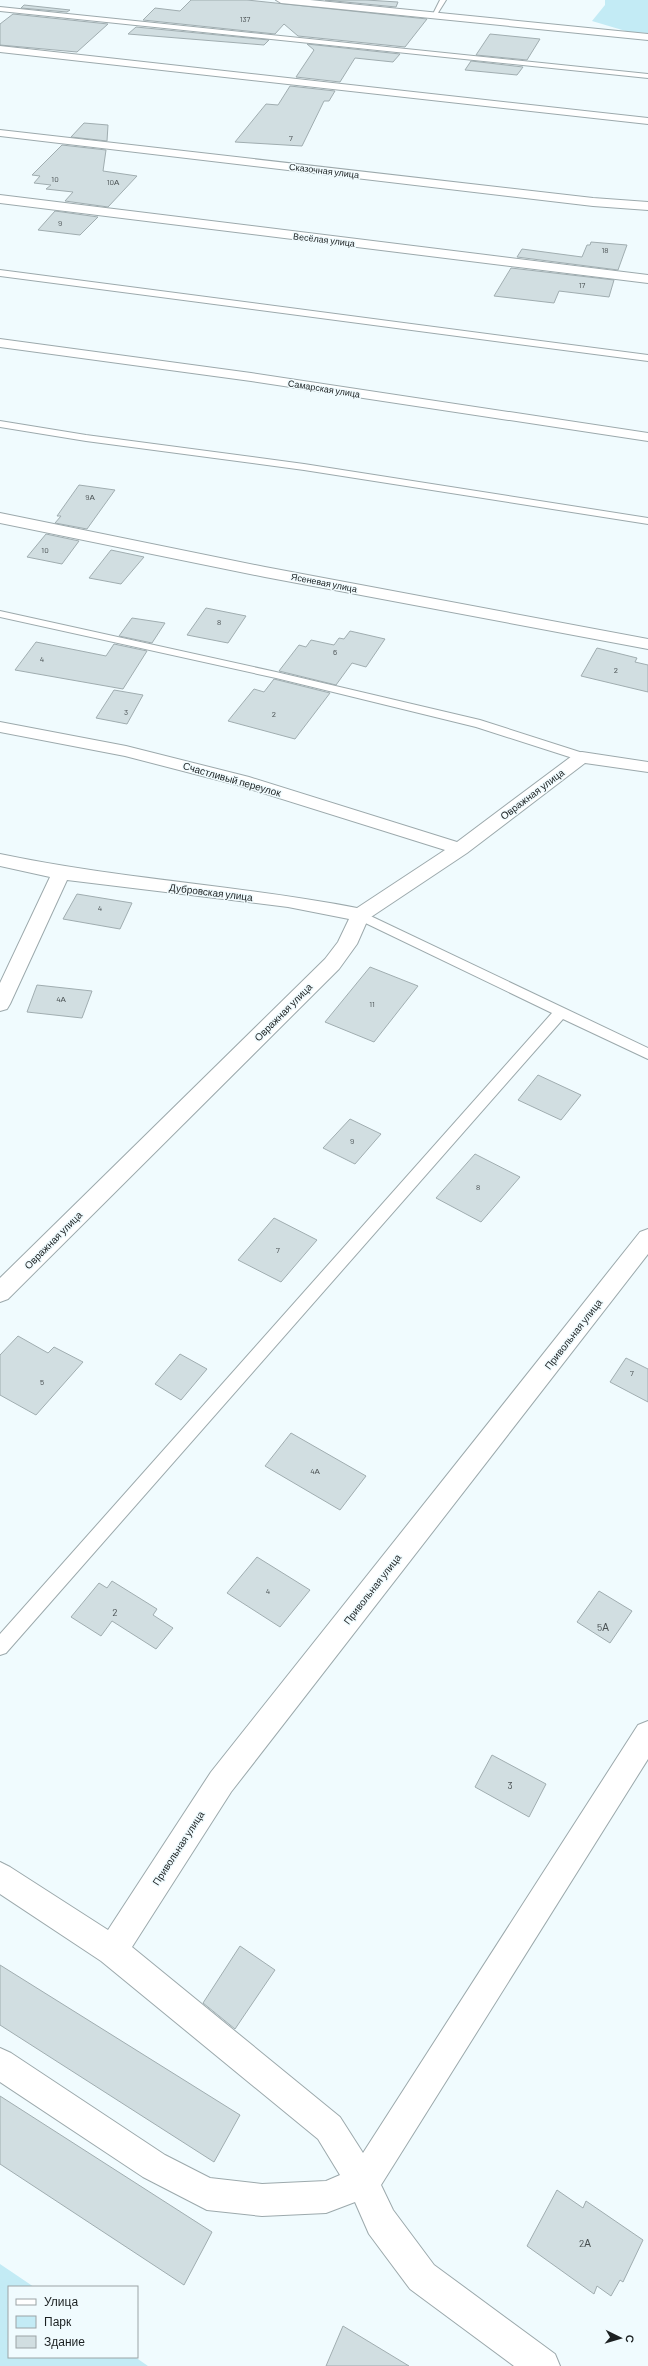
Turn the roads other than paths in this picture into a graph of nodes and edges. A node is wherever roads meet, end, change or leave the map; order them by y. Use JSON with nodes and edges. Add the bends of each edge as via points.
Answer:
{"nodes":[{"id":1,"x":281,"y":0,"type":"edge"},
{"id":2,"x":443,"y":0,"type":"edge"},
{"id":3,"x":0,"y":9,"type":"edge"},
{"id":4,"x":434,"y":15,"type":"junction"},
{"id":5,"x":648,"y":37,"type":"edge"},
{"id":6,"x":0,"y":49,"type":"edge"},
{"id":7,"x":648,"y":76,"type":"edge"},
{"id":8,"x":648,"y":121,"type":"edge"},
{"id":9,"x":0,"y":133,"type":"edge"},
{"id":10,"x":0,"y":199,"type":"edge"},
{"id":11,"x":648,"y":206,"type":"edge"},
{"id":12,"x":0,"y":273,"type":"edge"},
{"id":13,"x":648,"y":279,"type":"edge"},
{"id":14,"x":0,"y":342,"type":"edge"},
{"id":15,"x":648,"y":358,"type":"edge"},
{"id":16,"x":0,"y":424,"type":"edge"},
{"id":17,"x":648,"y":437,"type":"edge"},
{"id":18,"x":0,"y":518,"type":"edge"},
{"id":19,"x":648,"y":521,"type":"edge"},
{"id":20,"x":0,"y":614,"type":"edge"},
{"id":21,"x":648,"y":644,"type":"edge"},
{"id":22,"x":0,"y":727,"type":"edge"},
{"id":23,"x":582,"y":757,"type":"junction"},
{"id":24,"x":646,"y":765,"type":"edge"},
{"id":25,"x":460,"y":849,"type":"junction"},
{"id":26,"x":0,"y":860,"type":"edge"},
{"id":27,"x":61,"y":873,"type":"junction"},
{"id":28,"x":360,"y":915,"type":"junction"},
{"id":29,"x":0,"y":1004,"type":"edge"},
{"id":30,"x":561,"y":1012,"type":"junction"},
{"id":31,"x":648,"y":1054,"type":"edge"},
{"id":32,"x":648,"y":1238,"type":"edge"},
{"id":33,"x":0,"y":1292,"type":"edge"},
{"id":34,"x":0,"y":1647,"type":"edge"},
{"id":35,"x":648,"y":1734,"type":"edge"},
{"id":36,"x":0,"y":1877,"type":"edge"},
{"id":37,"x":112,"y":1950,"type":"junction"},
{"id":38,"x":0,"y":2064,"type":"edge"},
{"id":39,"x":363,"y":2183,"type":"junction"},
{"id":40,"x":542,"y":2366,"type":"edge"}],
"edges":[{"from":1,"to":4,"type":"street"},
{"from":2,"to":4,"type":"lane"},
{"from":3,"to":7,"type":"lane"},
{"from":4,"to":5,"type":"street"},
{"from":6,"to":8,"type":"street"},
{"from":9,"to":11,"type":"street","name":"Сказочная улица","via":[[593,202]]},
{"from":10,"to":13,"type":"street","name":"Весёлая улица"},
{"from":12,"to":15,"type":"lane"},
{"from":14,"to":17,"type":"street","name":"Самарская улица"},
{"from":16,"to":19,"type":"lane","via":[[304,467]]},
{"from":18,"to":21,"type":"street","name":"Ясеневая улица"},
{"from":20,"to":23,"type":"lane","via":[[276,674],[473,723]]},
{"from":22,"to":25,"type":"street","name":"Счастливый переулок","via":[[126,751],[243,781]]},
{"from":23,"to":24,"type":"street"},
{"from":23,"to":25,"type":"street","name":"Овражная улица"},
{"from":25,"to":28,"type":"street","name":"Овражная улица"},
{"from":26,"to":27,"type":"street","name":"Дубровская улица"},
{"from":27,"to":28,"type":"street","name":"Дубровская улица","via":[[288,901]]},
{"from":27,"to":29,"type":"street"},
{"from":28,"to":30,"type":"lane"},
{"from":28,"to":33,"type":"street","name":"Овражная улица","via":[[347,944],[332,964]]},
{"from":30,"to":31,"type":"lane"},
{"from":30,"to":34,"type":"lane"},
{"from":32,"to":37,"type":"street","name":"Привольная улица","via":[[221,1782]]},
{"from":35,"to":39,"type":"street"},
{"from":36,"to":37,"type":"street"},
{"from":37,"to":39,"type":"street","via":[[329,2128]]},
{"from":38,"to":39,"type":"street","via":[[154,2166],[207,2194],[262,2200],[326,2197]]},
{"from":39,"to":40,"type":"street","via":[[380,2222],[422,2277]]}]}
